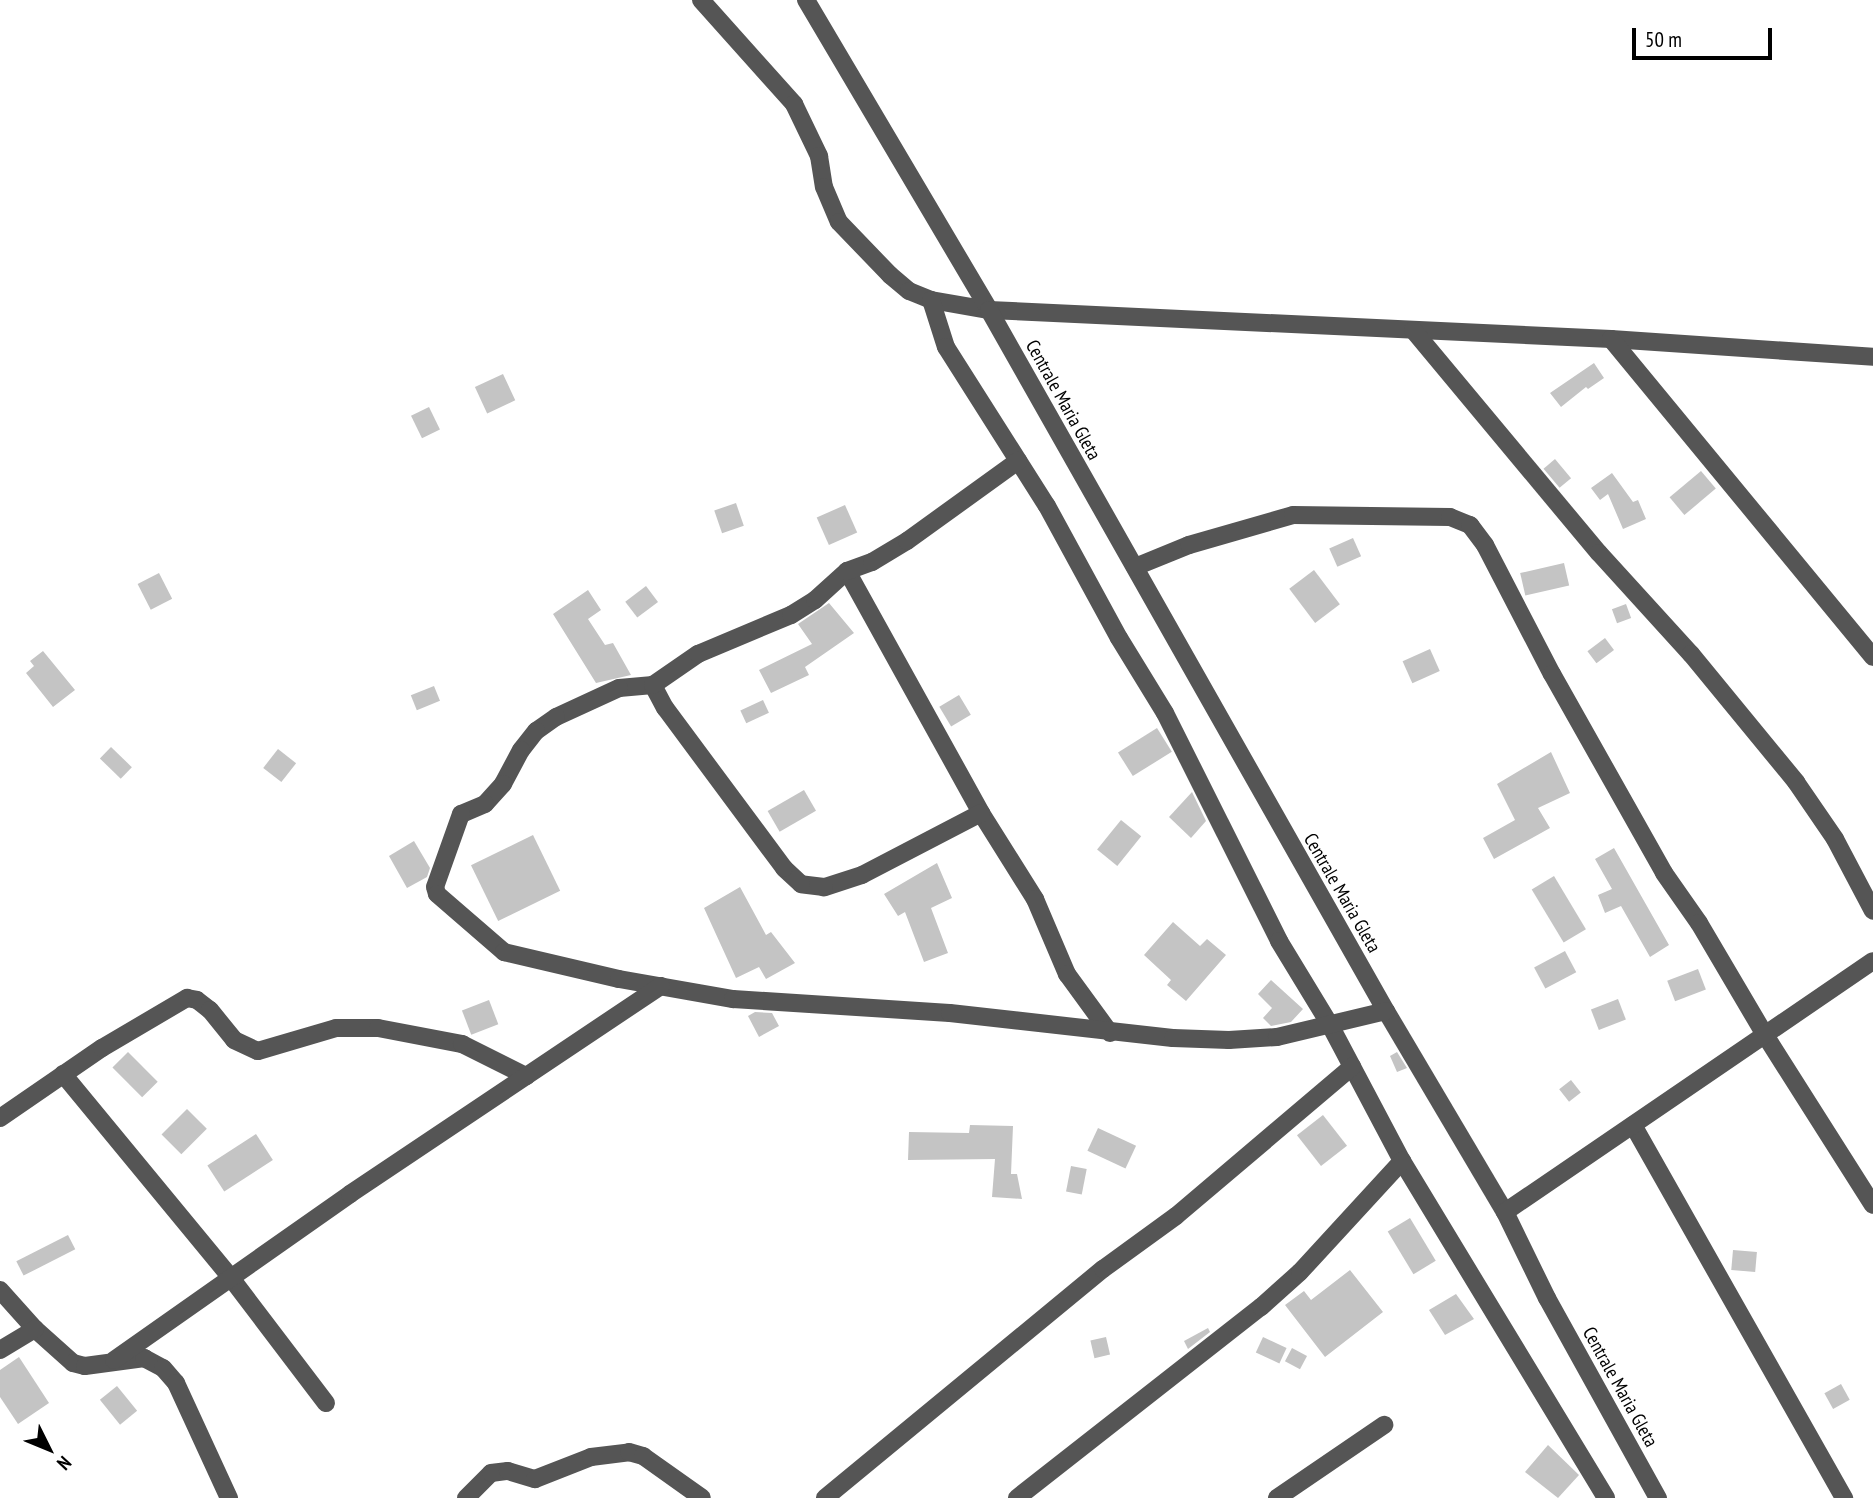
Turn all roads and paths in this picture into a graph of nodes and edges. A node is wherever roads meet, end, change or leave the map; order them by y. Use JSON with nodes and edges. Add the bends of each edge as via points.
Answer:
{"nodes":[{"id":1,"x":701,"y":0,"type":"edge"},
{"id":2,"x":806,"y":0,"type":"edge"},
{"id":3,"x":932,"y":300,"type":"junction"},
{"id":4,"x":989,"y":310,"type":"junction"},
{"id":5,"x":1413,"y":330,"type":"junction"},
{"id":6,"x":1611,"y":339,"type":"junction"},
{"id":7,"x":1873,"y":357,"type":"edge"},
{"id":8,"x":1018,"y":461,"type":"junction"},
{"id":9,"x":1135,"y":567,"type":"junction"},
{"id":10,"x":846,"y":571,"type":"junction"},
{"id":11,"x":1873,"y":657,"type":"edge"},
{"id":12,"x":653,"y":685,"type":"junction"},
{"id":13,"x":981,"y":813,"type":"junction"},
{"id":14,"x":1873,"y":911,"type":"edge"},
{"id":15,"x":1873,"y":961,"type":"edge"},
{"id":16,"x":661,"y":986,"type":"junction"},
{"id":17,"x":1386,"y":1011,"type":"junction"},
{"id":18,"x":1330,"y":1026,"type":"junction"},
{"id":19,"x":1110,"y":1033,"type":"junction"},
{"id":20,"x":1765,"y":1035,"type":"junction"},
{"id":21,"x":1352,"y":1067,"type":"junction"},
{"id":22,"x":64,"y":1074,"type":"junction"},
{"id":23,"x":526,"y":1076,"type":"junction"},
{"id":24,"x":0,"y":1118,"type":"edge"},
{"id":25,"x":1633,"y":1125,"type":"junction"},
{"id":26,"x":1402,"y":1161,"type":"junction"},
{"id":27,"x":1872,"y":1203,"type":"edge"},
{"id":28,"x":1505,"y":1212,"type":"junction"},
{"id":29,"x":231,"y":1278,"type":"junction"},
{"id":30,"x":0,"y":1290,"type":"edge"},
{"id":31,"x":35,"y":1329,"type":"junction"},
{"id":32,"x":0,"y":1350,"type":"edge"},
{"id":33,"x":114,"y":1360,"type":"junction"},
{"id":34,"x":326,"y":1403,"type":"dead end"},
{"id":35,"x":1384,"y":1425,"type":"dead end"},
{"id":36,"x":229,"y":1498,"type":"edge"},
{"id":37,"x":466,"y":1498,"type":"edge"},
{"id":38,"x":702,"y":1498,"type":"edge"},
{"id":39,"x":825,"y":1498,"type":"edge"},
{"id":40,"x":1017,"y":1498,"type":"edge"},
{"id":41,"x":1277,"y":1498,"type":"edge"},
{"id":42,"x":1606,"y":1498,"type":"edge"},
{"id":43,"x":1658,"y":1498,"type":"edge"},
{"id":44,"x":1844,"y":1498,"type":"edge"}],
"edges":[{"from":1,"to":3,"type":"street","via":[[794,104],[819,156],[824,187],[839,222],[890,275]]},
{"from":2,"to":4,"type":"street","name":"Centrale Maria Gleta"},
{"from":3,"to":4,"type":"street"},
{"from":3,"to":8,"type":"street","via":[[947,347]]},
{"from":4,"to":5,"type":"street"},
{"from":4,"to":9,"type":"street","name":"Centrale Maria Gleta"},
{"from":5,"to":6,"type":"street"},
{"from":5,"to":14,"type":"street","via":[[1796,782],[1835,839]]},
{"from":6,"to":7,"type":"street"},
{"from":6,"to":11,"type":"street"},
{"from":8,"to":10,"type":"street","via":[[907,541]]},
{"from":8,"to":18,"type":"street","via":[[1166,713],[1279,941]]},
{"from":9,"to":17,"type":"street","name":"Centrale Maria Gleta"},
{"from":9,"to":20,"type":"street","via":[[1189,545],[1293,515],[1450,517],[1470,525],[1664,873]]},
{"from":10,"to":12,"type":"street","via":[[791,615],[698,654]]},
{"from":10,"to":13,"type":"street"},
{"from":12,"to":13,"type":"street","via":[[665,708],[784,868],[801,884],[824,887],[862,875]]},
{"from":12,"to":16,"type":"street","via":[[619,688],[536,731],[493,796],[461,814],[435,887],[437,894],[504,952]]},
{"from":13,"to":19,"type":"street","via":[[1035,899],[1067,974]]},
{"from":15,"to":20,"type":"street"},
{"from":16,"to":19,"type":"street","via":[[733,999],[950,1013]]},
{"from":16,"to":23,"type":"street"},
{"from":17,"to":18,"type":"street"},
{"from":17,"to":28,"type":"street","name":"Centrale Maria Gleta"},
{"from":18,"to":19,"type":"street","via":[[1277,1037],[1229,1040]]},
{"from":18,"to":21,"type":"street"},
{"from":20,"to":25,"type":"street"},
{"from":20,"to":27,"type":"street"},
{"from":21,"to":26,"type":"street"},
{"from":21,"to":39,"type":"street","via":[[1176,1216],[1102,1269]]},
{"from":22,"to":23,"type":"street","via":[[187,998],[211,1010],[234,1040],[258,1051],[335,1028],[378,1028],[463,1044]]},
{"from":22,"to":24,"type":"street"},
{"from":22,"to":29,"type":"street"},
{"from":23,"to":29,"type":"street"},
{"from":25,"to":28,"type":"street"},
{"from":25,"to":44,"type":"street"},
{"from":26,"to":40,"type":"street","via":[[1300,1272],[1261,1307]]},
{"from":26,"to":42,"type":"street"},
{"from":28,"to":43,"type":"street","name":"Centrale Maria Gleta","via":[[1547,1298]]},
{"from":29,"to":33,"type":"street"},
{"from":29,"to":34,"type":"street"},
{"from":30,"to":31,"type":"street"},
{"from":31,"to":32,"type":"street"},
{"from":31,"to":33,"type":"street","via":[[73,1363],[85,1366]]},
{"from":33,"to":36,"type":"street","via":[[144,1359],[163,1368],[176,1383]]},
{"from":35,"to":41,"type":"street"},
{"from":37,"to":38,"type":"street","via":[[491,1473],[508,1471],[535,1479],[591,1457],[629,1452],[643,1456]]}]}
